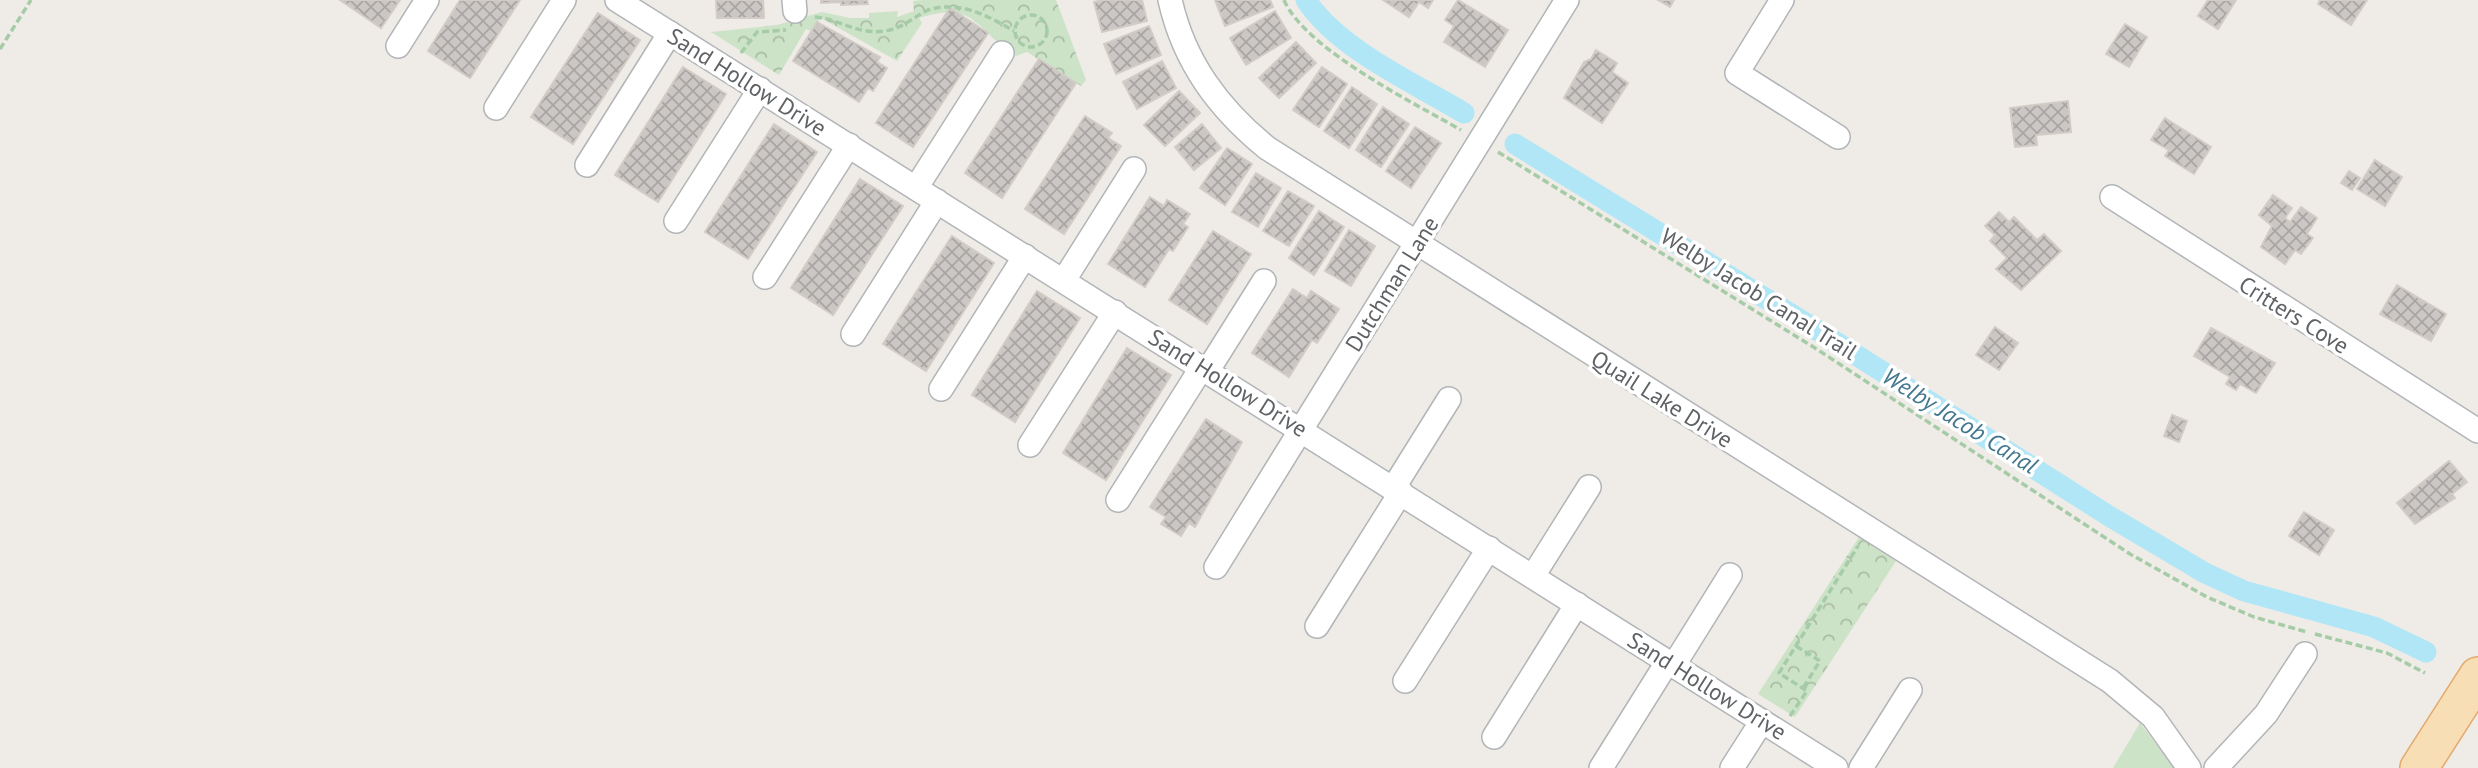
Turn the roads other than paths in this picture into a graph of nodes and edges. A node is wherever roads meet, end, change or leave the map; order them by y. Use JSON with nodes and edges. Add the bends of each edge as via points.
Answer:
{"nodes":[{"id":1,"x":427,"y":0,"type":"edge"},
{"id":2,"x":564,"y":0,"type":"edge"},
{"id":3,"x":617,"y":0,"type":"edge"},
{"id":4,"x":1170,"y":0,"type":"edge"},
{"id":5,"x":1782,"y":0,"type":"edge"},
{"id":6,"x":1560,"y":3,"type":"edge"},
{"id":7,"x":670,"y":33,"type":"junction"},
{"id":8,"x":398,"y":46,"type":"dead end"},
{"id":9,"x":1002,"y":52,"type":"dead end"},
{"id":10,"x":760,"y":89,"type":"junction"},
{"id":11,"x":496,"y":108,"type":"dead end"},
{"id":12,"x":1838,"y":137,"type":"dead end"},
{"id":13,"x":849,"y":145,"type":"junction"},
{"id":14,"x":587,"y":165,"type":"dead end"},
{"id":15,"x":1135,"y":169,"type":"dead end"},
{"id":16,"x":916,"y":188,"type":"junction"},
{"id":17,"x":2112,"y":197,"type":"dead end"},
{"id":18,"x":937,"y":201,"type":"junction"},
{"id":19,"x":676,"y":221,"type":"dead end"},
{"id":20,"x":1416,"y":244,"type":"junction"},
{"id":21,"x":1025,"y":256,"type":"junction"},
{"id":22,"x":765,"y":278,"type":"dead end"},
{"id":23,"x":1064,"y":280,"type":"junction"},
{"id":24,"x":1264,"y":281,"type":"dead end"},
{"id":25,"x":1115,"y":312,"type":"junction"},
{"id":26,"x":853,"y":334,"type":"dead end"},
{"id":27,"x":1205,"y":368,"type":"junction"},
{"id":28,"x":941,"y":389,"type":"dead end"},
{"id":29,"x":1449,"y":399,"type":"dead end"},
{"id":30,"x":1302,"y":429,"type":"junction"},
{"id":31,"x":2478,"y":431,"type":"edge"},
{"id":32,"x":1030,"y":445,"type":"dead end"},
{"id":33,"x":1589,"y":487,"type":"dead end"},
{"id":34,"x":1397,"y":489,"type":"junction"},
{"id":35,"x":1118,"y":500,"type":"dead end"},
{"id":36,"x":1489,"y":548,"type":"junction"},
{"id":37,"x":1216,"y":567,"type":"dead end"},
{"id":38,"x":1730,"y":575,"type":"dead end"},
{"id":39,"x":1533,"y":576,"type":"junction"},
{"id":40,"x":1577,"y":604,"type":"junction"},
{"id":41,"x":1317,"y":626,"type":"dead end"},
{"id":42,"x":2305,"y":654,"type":"dead end"},
{"id":43,"x":1671,"y":663,"type":"junction"},
{"id":44,"x":2478,"y":676,"type":"edge"},
{"id":45,"x":1405,"y":681,"type":"dead end"},
{"id":46,"x":1910,"y":690,"type":"dead end"},
{"id":47,"x":1771,"y":727,"type":"junction"},
{"id":48,"x":1494,"y":737,"type":"dead end"},
{"id":49,"x":1601,"y":768,"type":"edge"},
{"id":50,"x":1732,"y":768,"type":"edge"},
{"id":51,"x":1836,"y":768,"type":"edge"},
{"id":52,"x":1861,"y":768,"type":"edge"},
{"id":53,"x":2189,"y":768,"type":"edge"},
{"id":54,"x":2216,"y":768,"type":"edge"},
{"id":55,"x":2419,"y":768,"type":"edge"}],
"edges":[{"from":1,"to":8,"type":"street"},
{"from":2,"to":11,"type":"street"},
{"from":3,"to":7,"type":"street","name":"Sand Hollow Drive"},
{"from":4,"to":20,"type":"street","name":"Quail Lake Drive","via":[[1190,59],[1230,115],[1267,148]]},
{"from":5,"to":12,"type":"street","via":[[1737,73]]},
{"from":6,"to":20,"type":"street","name":"Dutchman Lane"},
{"from":7,"to":10,"type":"street","name":"Sand Hollow Drive"},
{"from":7,"to":14,"type":"street"},
{"from":9,"to":16,"type":"street"},
{"from":10,"to":13,"type":"street","name":"Sand Hollow Drive"},
{"from":10,"to":19,"type":"street"},
{"from":13,"to":16,"type":"street","name":"Sand Hollow Drive"},
{"from":13,"to":22,"type":"street"},
{"from":15,"to":23,"type":"street"},
{"from":16,"to":18,"type":"street","name":"Sand Hollow Drive"},
{"from":17,"to":31,"type":"street","name":"Critters Cove"},
{"from":18,"to":21,"type":"street","name":"Sand Hollow Drive"},
{"from":18,"to":26,"type":"street"},
{"from":20,"to":30,"type":"street","name":"Dutchman Lane"},
{"from":20,"to":53,"type":"street","name":"Quail Lake Drive","via":[[2126,692],[2153,718]]},
{"from":21,"to":23,"type":"street","name":"Sand Hollow Drive"},
{"from":21,"to":28,"type":"street"},
{"from":23,"to":25,"type":"street","name":"Sand Hollow Drive"},
{"from":24,"to":27,"type":"street"},
{"from":25,"to":27,"type":"street","name":"Sand Hollow Drive"},
{"from":25,"to":32,"type":"street"},
{"from":27,"to":30,"type":"street","name":"Sand Hollow Drive"},
{"from":27,"to":35,"type":"street"},
{"from":29,"to":34,"type":"street"},
{"from":30,"to":34,"type":"street","name":"Sand Hollow Drive"},
{"from":30,"to":37,"type":"street","name":"Dutchman Lane"},
{"from":33,"to":39,"type":"street"},
{"from":34,"to":36,"type":"street","name":"Sand Hollow Drive"},
{"from":34,"to":41,"type":"street"},
{"from":36,"to":39,"type":"street","name":"Sand Hollow Drive"},
{"from":36,"to":45,"type":"street"},
{"from":38,"to":43,"type":"street"},
{"from":39,"to":40,"type":"street","name":"Sand Hollow Drive"},
{"from":40,"to":43,"type":"street","name":"Sand Hollow Drive"},
{"from":40,"to":48,"type":"street"},
{"from":42,"to":54,"type":"street","via":[[2266,714]]},
{"from":43,"to":47,"type":"street","name":"Sand Hollow Drive"},
{"from":43,"to":49,"type":"street"},
{"from":44,"to":55,"type":"main road"},
{"from":46,"to":52,"type":"street"},
{"from":47,"to":50,"type":"street"},
{"from":47,"to":51,"type":"street","name":"Sand Hollow Drive"}]}
